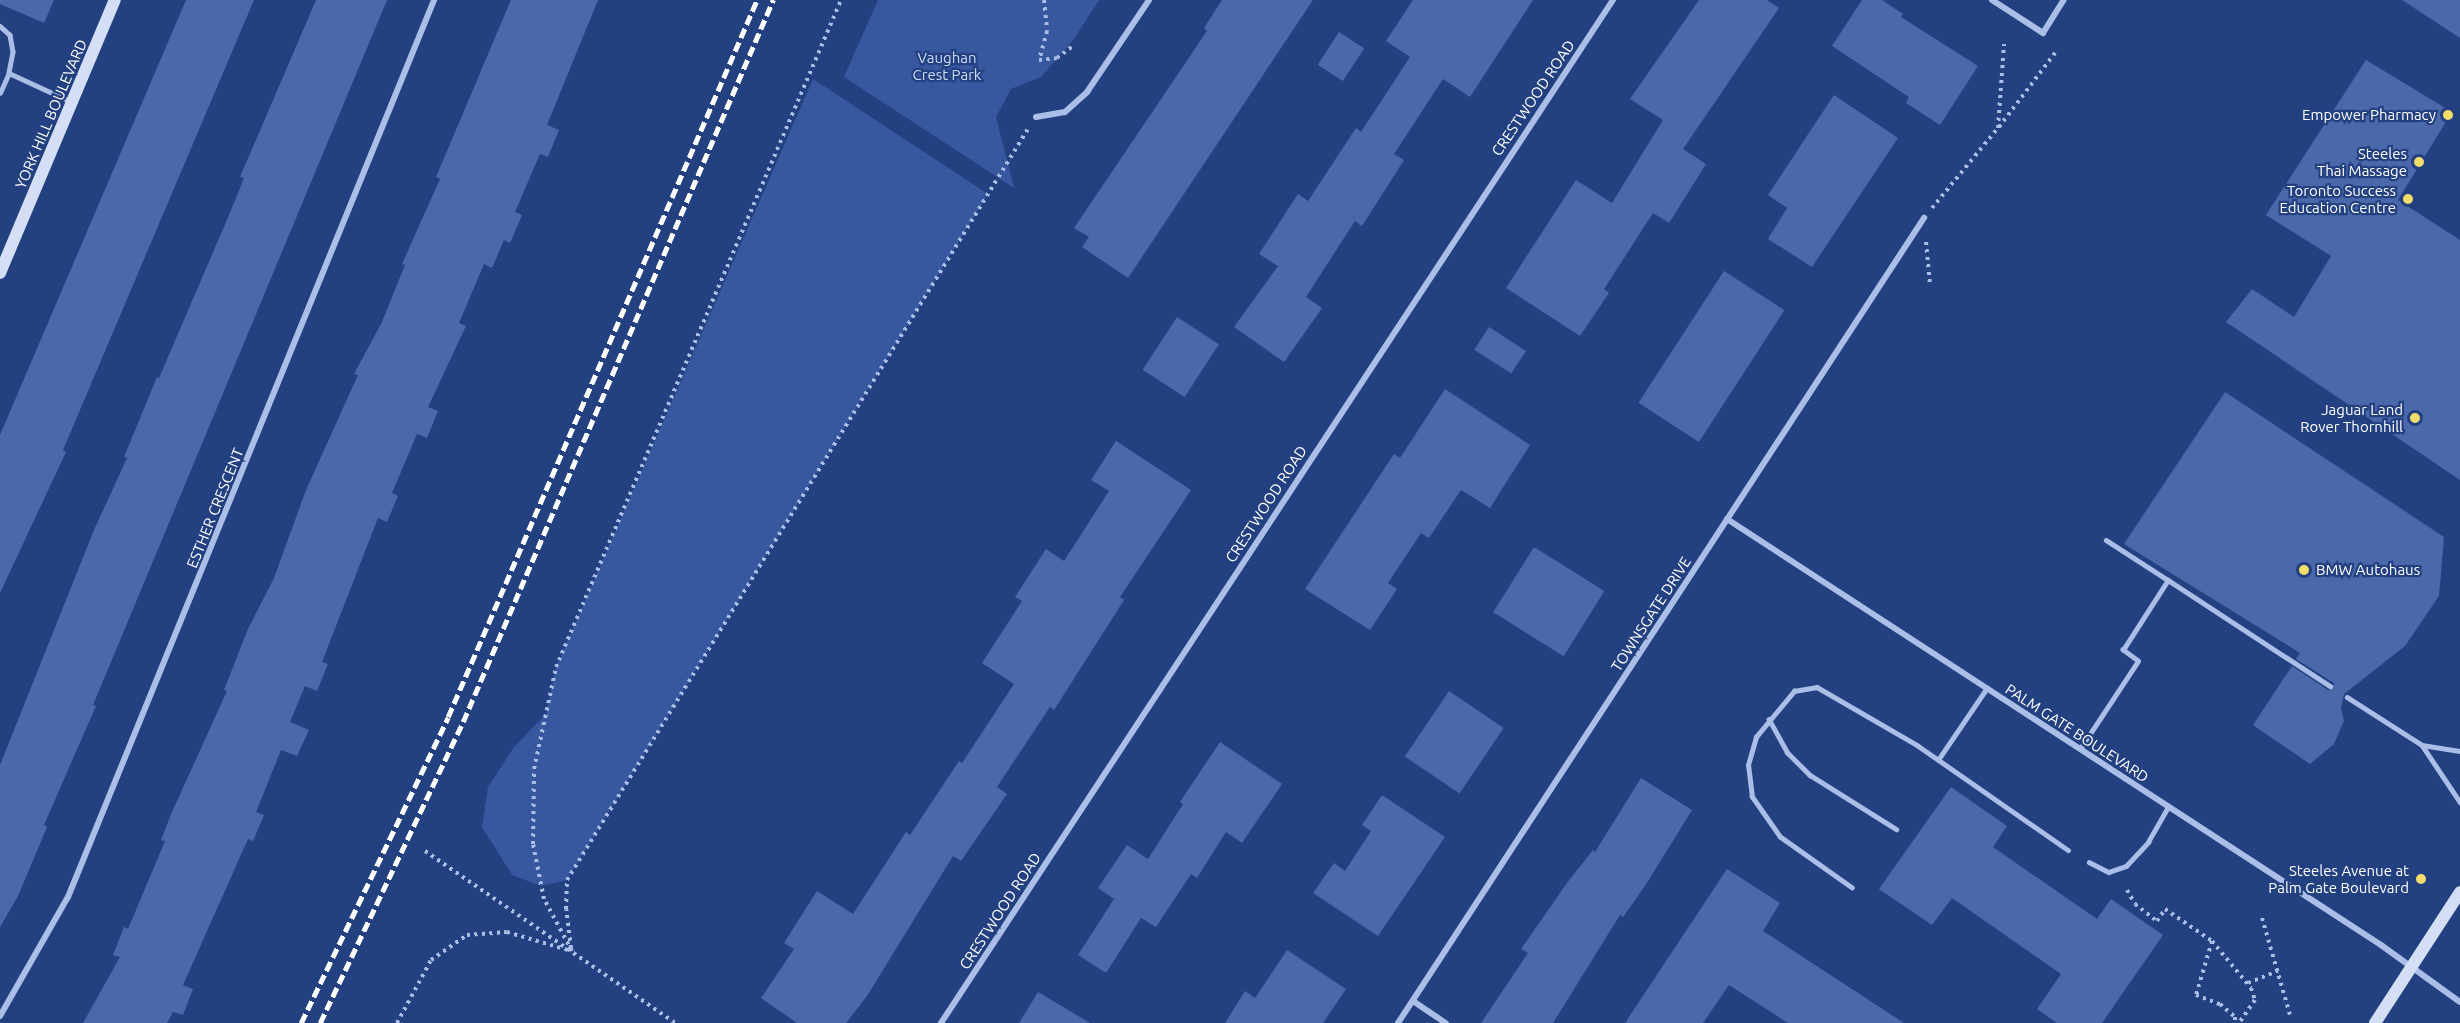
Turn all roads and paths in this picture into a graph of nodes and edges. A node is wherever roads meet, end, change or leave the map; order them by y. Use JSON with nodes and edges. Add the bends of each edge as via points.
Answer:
{"nodes":[{"id":1,"x":116,"y":0,"type":"edge"},
{"id":2,"x":434,"y":0,"type":"edge"},
{"id":3,"x":841,"y":0,"type":"edge"},
{"id":4,"x":1044,"y":0,"type":"edge"},
{"id":5,"x":1149,"y":0,"type":"edge"},
{"id":6,"x":1613,"y":0,"type":"edge"},
{"id":7,"x":1992,"y":0,"type":"edge"},
{"id":8,"x":2064,"y":0,"type":"edge"},
{"id":9,"x":0,"y":26,"type":"edge"},
{"id":10,"x":2004,"y":44,"type":"dead end"},
{"id":11,"x":1072,"y":46,"type":"dead end"},
{"id":12,"x":2055,"y":53,"type":"dead end"},
{"id":13,"x":9,"y":73,"type":"junction"},
{"id":14,"x":0,"y":93,"type":"edge"},
{"id":15,"x":73,"y":102,"type":"junction"},
{"id":16,"x":1036,"y":117,"type":"joint"},
{"id":17,"x":1998,"y":128,"type":"junction"},
{"id":18,"x":1924,"y":218,"type":"junction"},
{"id":19,"x":0,"y":273,"type":"edge"},
{"id":20,"x":1930,"y":284,"type":"dead end"},
{"id":21,"x":1727,"y":519,"type":"junction"},
{"id":22,"x":2106,"y":540,"type":"dead end"},
{"id":23,"x":2168,"y":580,"type":"junction"},
{"id":24,"x":2330,"y":686,"type":"dead end"},
{"id":25,"x":1987,"y":688,"type":"junction"},
{"id":26,"x":2347,"y":697,"type":"dead end"},
{"id":27,"x":1769,"y":720,"type":"junction"},
{"id":28,"x":2422,"y":745,"type":"junction"},
{"id":29,"x":2080,"y":749,"type":"junction"},
{"id":30,"x":2460,"y":751,"type":"edge"},
{"id":31,"x":1938,"y":760,"type":"junction"},
{"id":32,"x":2460,"y":802,"type":"edge"},
{"id":33,"x":2169,"y":807,"type":"junction"},
{"id":34,"x":1896,"y":829,"type":"dead end"},
{"id":35,"x":2068,"y":850,"type":"dead end"},
{"id":36,"x":425,"y":851,"type":"dead end"},
{"id":37,"x":2089,"y":862,"type":"dead end"},
{"id":38,"x":1852,"y":888,"type":"dead end"},
{"id":39,"x":2127,"y":890,"type":"dead end"},
{"id":40,"x":2460,"y":891,"type":"edge"},
{"id":41,"x":2262,"y":918,"type":"dead end"},
{"id":42,"x":2212,"y":941,"type":"junction"},
{"id":43,"x":572,"y":951,"type":"junction"},
{"id":44,"x":2412,"y":969,"type":"junction"},
{"id":45,"x":2278,"y":971,"type":"junction"},
{"id":46,"x":2248,"y":983,"type":"junction"},
{"id":47,"x":1413,"y":1001,"type":"junction"},
{"id":48,"x":2460,"y":1002,"type":"edge"},
{"id":49,"x":2290,"y":1015,"type":"dead end"},
{"id":50,"x":0,"y":1016,"type":"edge"},
{"id":51,"x":398,"y":1023,"type":"edge"},
{"id":52,"x":675,"y":1023,"type":"edge"},
{"id":53,"x":941,"y":1023,"type":"edge"},
{"id":54,"x":1398,"y":1023,"type":"edge"},
{"id":55,"x":1446,"y":1023,"type":"edge"},
{"id":56,"x":2237,"y":1023,"type":"edge"},
{"id":57,"x":2375,"y":1023,"type":"edge"}],
"edges":[{"from":1,"to":15,"type":"street","name":"YORK HILL BOULEVARD"},
{"from":2,"to":50,"type":"street","name":"ESTHER CRESCENT","via":[[68,897]]},
{"from":3,"to":43,"type":"path","via":[[556,667],[534,769],[533,844],[544,899]]},
{"from":4,"to":11,"type":"path","via":[[1047,31],[1040,60],[1057,58]]},
{"from":5,"to":16,"type":"street","via":[[1087,92],[1065,112]]},
{"from":6,"to":53,"type":"street","name":"CRESTWOOD ROAD"},
{"from":7,"to":8,"type":"street","via":[[2043,33]]},
{"from":9,"to":13,"type":"lane","via":[[10,35],[13,52]]},
{"from":10,"to":17,"type":"path"},
{"from":12,"to":17,"type":"path"},
{"from":13,"to":14,"type":"lane"},
{"from":13,"to":15,"type":"lane"},
{"from":15,"to":19,"type":"street","name":"YORK HILL BOULEVARD"},
{"from":16,"to":43,"type":"path","via":[[567,880],[566,909]]},
{"from":17,"to":18,"type":"path"},
{"from":18,"to":20,"type":"path"},
{"from":18,"to":21,"type":"street","name":"TOWNSGATE DRIVE"},
{"from":21,"to":25,"type":"street","name":"PALM GATE BOULEVARD"},
{"from":21,"to":47,"type":"street","name":"TOWNSGATE DRIVE"},
{"from":22,"to":23,"type":"lane"},
{"from":23,"to":24,"type":"lane"},
{"from":23,"to":29,"type":"lane","via":[[2123,650],[2138,661]]},
{"from":25,"to":29,"type":"street","name":"PALM GATE BOULEVARD"},
{"from":25,"to":31,"type":"lane"},
{"from":26,"to":28,"type":"lane"},
{"from":27,"to":31,"type":"lane","via":[[1794,691],[1816,687]]},
{"from":27,"to":34,"type":"lane","via":[[1787,752],[1810,775]]},
{"from":27,"to":38,"type":"lane","via":[[1756,737],[1748,765],[1752,797],[1780,837]]},
{"from":28,"to":30,"type":"lane"},
{"from":28,"to":32,"type":"lane"},
{"from":29,"to":33,"type":"street","name":"PALM GATE BOULEVARD"},
{"from":31,"to":35,"type":"lane"},
{"from":33,"to":37,"type":"lane","via":[[2148,842],[2126,866],[2109,872]]},
{"from":33,"to":44,"type":"street","name":"PALM GATE BOULEVARD"},
{"from":36,"to":43,"type":"path"},
{"from":39,"to":42,"type":"path","via":[[2135,904],[2157,921],[2165,909]]},
{"from":40,"to":44,"type":"street"},
{"from":41,"to":45,"type":"path"},
{"from":42,"to":46,"type":"path"},
{"from":42,"to":56,"type":"path","via":[[2196,995],[2220,1004]]},
{"from":43,"to":51,"type":"path","via":[[507,932],[467,935],[431,960]]},
{"from":43,"to":52,"type":"path"},
{"from":44,"to":48,"type":"street","name":"PALM GATE BOULEVARD"},
{"from":44,"to":57,"type":"street"},
{"from":45,"to":46,"type":"path"},
{"from":45,"to":49,"type":"path"},
{"from":46,"to":56,"type":"path","via":[[2255,1000]]},
{"from":47,"to":54,"type":"street","name":"TOWNSGATE DRIVE"},
{"from":47,"to":55,"type":"street"}]}
